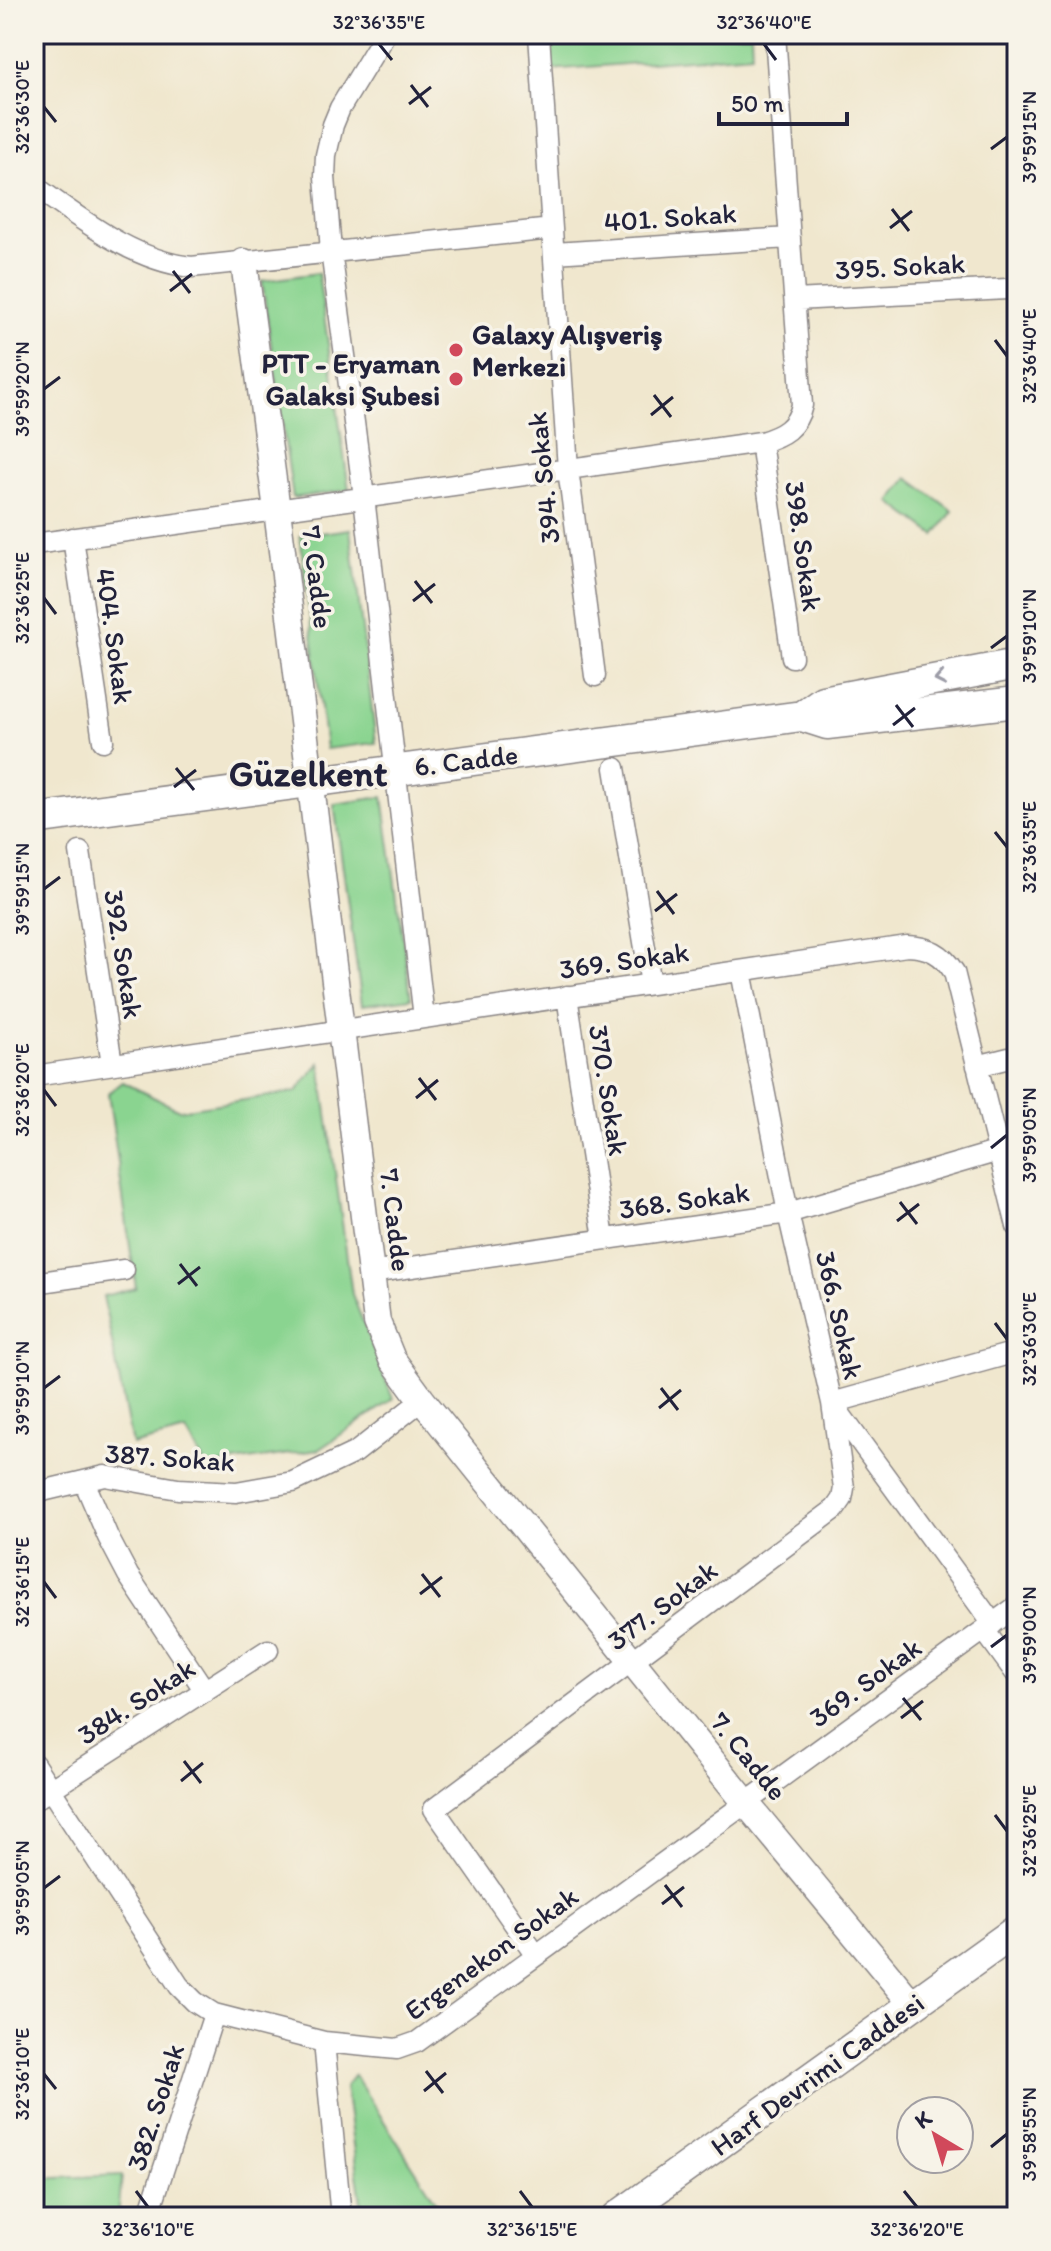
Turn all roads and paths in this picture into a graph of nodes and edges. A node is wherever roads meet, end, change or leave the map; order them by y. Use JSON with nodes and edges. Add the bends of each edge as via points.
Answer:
{"nodes":[{"id":1,"x":385,"y":34,"type":"edge"},
{"id":2,"x":539,"y":34,"type":"edge"},
{"id":3,"x":775,"y":34,"type":"edge"},
{"id":4,"x":34,"y":186,"type":"edge"},
{"id":5,"x":552,"y":229,"type":"junction"},
{"id":6,"x":790,"y":238,"type":"junction"},
{"id":7,"x":331,"y":251,"type":"junction"},
{"id":8,"x":554,"y":253,"type":"junction"},
{"id":9,"x":244,"y":262,"type":"junction"},
{"id":10,"x":1007,"y":289,"type":"dead end"},
{"id":11,"x":795,"y":300,"type":"junction"},
{"id":12,"x":761,"y":442,"type":"junction"},
{"id":13,"x":568,"y":469,"type":"junction"},
{"id":14,"x":364,"y":497,"type":"junction"},
{"id":15,"x":277,"y":510,"type":"junction"},
{"id":16,"x":73,"y":538,"type":"junction"},
{"id":17,"x":34,"y":544,"type":"edge"},
{"id":18,"x":792,"y":657,"type":"dead end"},
{"id":19,"x":1017,"y":664,"type":"edge"},
{"id":20,"x":595,"y":676,"type":"dead end"},
{"id":21,"x":1017,"y":702,"type":"edge"},
{"id":22,"x":802,"y":716,"type":"junction"},
{"id":23,"x":103,"y":741,"type":"dead end"},
{"id":24,"x":615,"y":768,"type":"dead end"},
{"id":25,"x":397,"y":769,"type":"junction"},
{"id":26,"x":311,"y":781,"type":"junction"},
{"id":27,"x":34,"y":819,"type":"edge"},
{"id":28,"x":80,"y":852,"type":"dead end"},
{"id":29,"x":741,"y":971,"type":"junction"},
{"id":30,"x":651,"y":984,"type":"junction"},
{"id":31,"x":567,"y":996,"type":"junction"},
{"id":32,"x":424,"y":1018,"type":"junction"},
{"id":33,"x":340,"y":1030,"type":"junction"},
{"id":34,"x":1017,"y":1056,"type":"edge"},
{"id":35,"x":112,"y":1064,"type":"junction"},
{"id":36,"x":977,"y":1066,"type":"junction"},
{"id":37,"x":34,"y":1076,"type":"edge"},
{"id":38,"x":999,"y":1151,"type":"junction"},
{"id":39,"x":788,"y":1213,"type":"junction"},
{"id":40,"x":1017,"y":1226,"type":"edge"},
{"id":41,"x":604,"y":1239,"type":"junction"},
{"id":42,"x":124,"y":1270,"type":"dead end"},
{"id":43,"x":370,"y":1273,"type":"junction"},
{"id":44,"x":34,"y":1283,"type":"edge"},
{"id":45,"x":1016,"y":1352,"type":"edge"},
{"id":46,"x":422,"y":1400,"type":"junction"},
{"id":47,"x":832,"y":1403,"type":"junction"},
{"id":48,"x":84,"y":1481,"type":"junction"},
{"id":49,"x":34,"y":1493,"type":"edge"},
{"id":50,"x":1017,"y":1606,"type":"edge"},
{"id":51,"x":989,"y":1627,"type":"junction"},
{"id":52,"x":268,"y":1650,"type":"dead end"},
{"id":53,"x":633,"y":1662,"type":"junction"},
{"id":54,"x":1017,"y":1675,"type":"edge"},
{"id":55,"x":205,"y":1691,"type":"junction"},
{"id":56,"x":34,"y":1764,"type":"edge"},
{"id":57,"x":42,"y":1795,"type":"edge"},
{"id":58,"x":746,"y":1803,"type":"junction"},
{"id":59,"x":1017,"y":1930,"type":"edge"},
{"id":60,"x":536,"y":1955,"type":"junction"},
{"id":61,"x":913,"y":2005,"type":"junction"},
{"id":62,"x":214,"y":2014,"type":"junction"},
{"id":63,"x":324,"y":2042,"type":"junction"},
{"id":64,"x":148,"y":2217,"type":"edge"},
{"id":65,"x":341,"y":2217,"type":"edge"},
{"id":66,"x":617,"y":2217,"type":"edge"}],
"edges":[{"from":1,"to":7,"type":"street","name":"7. Cadde","via":[[340,108],[328,140]]},
{"from":2,"to":5,"type":"street","name":"394. Sokak"},
{"from":3,"to":6,"type":"street"},
{"from":4,"to":9,"type":"street","via":[[100,231],[159,261],[191,267]]},
{"from":5,"to":7,"type":"street"},
{"from":5,"to":8,"type":"street","name":"394. Sokak"},
{"from":6,"to":8,"type":"street","name":"401. Sokak"},
{"from":6,"to":11,"type":"street"},
{"from":7,"to":9,"type":"street"},
{"from":7,"to":14,"type":"street","name":"7. Cadde"},
{"from":8,"to":13,"type":"street","name":"394. Sokak"},
{"from":9,"to":15,"type":"street","name":"7. Cadde"},
{"from":10,"to":11,"type":"street","name":"395. Sokak"},
{"from":11,"to":12,"type":"street","via":[[800,416],[788,431]]},
{"from":12,"to":13,"type":"street"},
{"from":12,"to":18,"type":"street","name":"398. Sokak"},
{"from":13,"to":14,"type":"street"},
{"from":13,"to":20,"type":"street","name":"394. Sokak"},
{"from":14,"to":15,"type":"street"},
{"from":14,"to":25,"type":"street","name":"7. Cadde"},
{"from":15,"to":16,"type":"street"},
{"from":15,"to":26,"type":"street","name":"7. Cadde"},
{"from":16,"to":17,"type":"street"},
{"from":16,"to":23,"type":"street","name":"404. Sokak"},
{"from":19,"to":22,"type":"main road","name":"6. Cadde","one_way":true,"via":[[823,701]]},
{"from":21,"to":22,"type":"main road","name":"6. Cadde","via":[[827,724]]},
{"from":22,"to":25,"type":"main road","name":"6. Cadde"},
{"from":24,"to":30,"type":"street"},
{"from":25,"to":26,"type":"main road","name":"6. Cadde"},
{"from":25,"to":32,"type":"street","name":"7. Cadde"},
{"from":26,"to":27,"type":"main road","name":"6. Cadde"},
{"from":26,"to":33,"type":"street","name":"7. Cadde"},
{"from":28,"to":35,"type":"street","name":"392. Sokak"},
{"from":29,"to":30,"type":"street","name":"369. Sokak"},
{"from":29,"to":36,"type":"street","name":"369. Sokak","via":[[907,946],[935,951],[954,972]]},
{"from":29,"to":39,"type":"street","name":"366. Sokak"},
{"from":30,"to":31,"type":"street","name":"369. Sokak"},
{"from":31,"to":32,"type":"street","name":"369. Sokak"},
{"from":31,"to":41,"type":"street","name":"370. Sokak"},
{"from":32,"to":33,"type":"street","name":"369. Sokak"},
{"from":33,"to":35,"type":"street","name":"369. Sokak"},
{"from":33,"to":43,"type":"street","name":"7. Cadde"},
{"from":34,"to":36,"type":"street"},
{"from":35,"to":37,"type":"street","name":"369. Sokak"},
{"from":36,"to":38,"type":"street","name":"369. Sokak"},
{"from":38,"to":39,"type":"street","name":"368. Sokak"},
{"from":38,"to":40,"type":"street","name":"369. Sokak"},
{"from":39,"to":41,"type":"street","name":"368. Sokak"},
{"from":39,"to":47,"type":"street","name":"366. Sokak"},
{"from":41,"to":43,"type":"street","name":"368. Sokak"},
{"from":42,"to":44,"type":"street"},
{"from":43,"to":46,"type":"street","name":"7. Cadde","via":[[377,1322],[387,1347]]},
{"from":45,"to":47,"type":"street"},
{"from":46,"to":48,"type":"street","name":"387. Sokak","via":[[356,1452],[293,1482],[236,1492],[178,1489],[105,1476]]},
{"from":46,"to":53,"type":"street","name":"7. Cadde"},
{"from":47,"to":51,"type":"street","name":"366. Sokak"},
{"from":47,"to":53,"type":"street","name":"377. Sokak","via":[[844,1488],[835,1509]]},
{"from":48,"to":49,"type":"street","name":"387. Sokak"},
{"from":48,"to":55,"type":"street","via":[[128,1575]]},
{"from":50,"to":51,"type":"street","name":"369. Sokak"},
{"from":51,"to":54,"type":"street","name":"366. Sokak"},
{"from":51,"to":58,"type":"street","name":"369. Sokak"},
{"from":52,"to":55,"type":"street","name":"384. Sokak"},
{"from":53,"to":58,"type":"street","name":"7. Cadde"},
{"from":53,"to":60,"type":"street","name":"377. Sokak","via":[[434,1809]]},
{"from":55,"to":57,"type":"street","name":"384. Sokak"},
{"from":56,"to":57,"type":"street","name":"Ergenekon Sokak"},
{"from":57,"to":62,"type":"street","name":"Ergenekon Sokak","via":[[179,1986]]},
{"from":58,"to":60,"type":"street","name":"Ergenekon Sokak"},
{"from":58,"to":61,"type":"street","name":"7. Cadde"},
{"from":59,"to":61,"type":"main road","name":"Harf Devrimi Caddesi"},
{"from":60,"to":63,"type":"street","name":"Ergenekon Sokak","via":[[417,2042],[397,2049]]},
{"from":61,"to":66,"type":"main road","name":"Harf Devrimi Caddesi"},
{"from":62,"to":63,"type":"street","name":"Ergenekon Sokak"},
{"from":62,"to":64,"type":"street","name":"382. Sokak"},
{"from":63,"to":65,"type":"street"}]}
